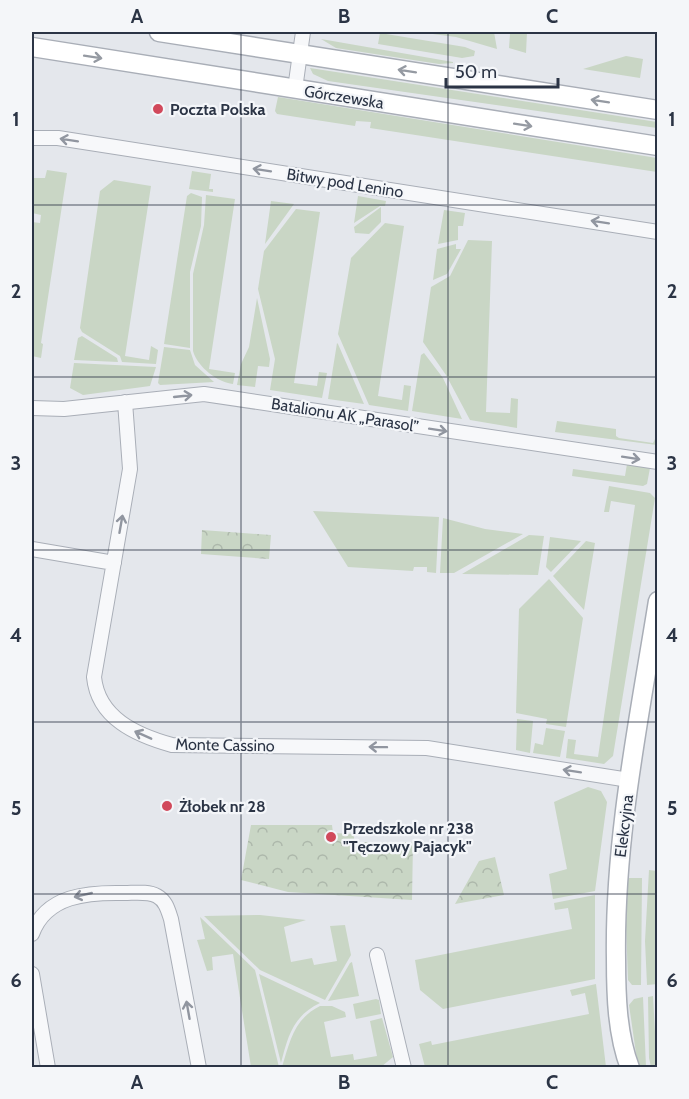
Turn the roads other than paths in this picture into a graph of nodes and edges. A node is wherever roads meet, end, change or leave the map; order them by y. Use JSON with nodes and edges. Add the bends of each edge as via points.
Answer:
{"nodes":[{"id":1,"x":159,"y":32,"type":"edge"},
{"id":2,"x":303,"y":32,"type":"edge"},
{"id":3,"x":32,"y":47,"type":"edge"},
{"id":4,"x":300,"y":54,"type":"junction"},
{"id":5,"x":295,"y":89,"type":"junction"},
{"id":6,"x":657,"y":110,"type":"edge"},
{"id":7,"x":32,"y":138,"type":"edge"},
{"id":8,"x":657,"y":146,"type":"edge"},
{"id":9,"x":657,"y":232,"type":"edge"},
{"id":10,"x":125,"y":402,"type":"junction"},
{"id":11,"x":32,"y":408,"type":"edge"},
{"id":12,"x":657,"y":462,"type":"edge"},
{"id":13,"x":32,"y":549,"type":"edge"},
{"id":14,"x":114,"y":563,"type":"junction"},
{"id":15,"x":657,"y":601,"type":"edge"},
{"id":16,"x":629,"y":780,"type":"junction"},
{"id":17,"x":32,"y":934,"type":"edge"},
{"id":18,"x":376,"y":955,"type":"dead end"},
{"id":19,"x":32,"y":974,"type":"edge"},
{"id":20,"x":626,"y":1062,"type":"edge"},
{"id":21,"x":48,"y":1068,"type":"edge"},
{"id":22,"x":198,"y":1068,"type":"edge"},
{"id":23,"x":404,"y":1068,"type":"edge"}],
"edges":[{"from":1,"to":4,"type":"main road"},
{"from":2,"to":4,"type":"street"},
{"from":3,"to":5,"type":"main road","name":"Górczewska","one_way":true},
{"from":4,"to":5,"type":"street"},
{"from":6,"to":4,"type":"main road","one_way":true},
{"from":5,"to":8,"type":"main road","name":"Górczewska","one_way":true},
{"from":9,"to":7,"type":"street","name":"Bitwy pod Lenino","one_way":true,"via":[[69,140]]},
{"from":10,"to":11,"type":"street","name":"Batalionu AK „Parasol”","via":[[64,410]]},
{"from":10,"to":12,"type":"street","name":"Batalionu AK „Parasol”","one_way":true,"via":[[204,394],[222,396]]},
{"from":14,"to":10,"type":"street","name":"Monte Cassino","one_way":true,"via":[[130,469]]},
{"from":13,"to":14,"type":"street"},
{"from":16,"to":14,"type":"street","name":"Monte Cassino","one_way":true,"via":[[427,748],[212,747],[172,745],[150,739],[116,720],[96,692],[97,650]]},
{"from":15,"to":16,"type":"main road","name":"Elekcyjna"},
{"from":16,"to":20,"type":"main road","name":"Elekcyjna","via":[[615,927],[617,994]]},
{"from":22,"to":17,"type":"street","one_way":true,"via":[[171,919],[167,905],[156,896],[94,892],[79,895],[47,910]]},
{"from":18,"to":23,"type":"street"},
{"from":19,"to":21,"type":"street"}]}
